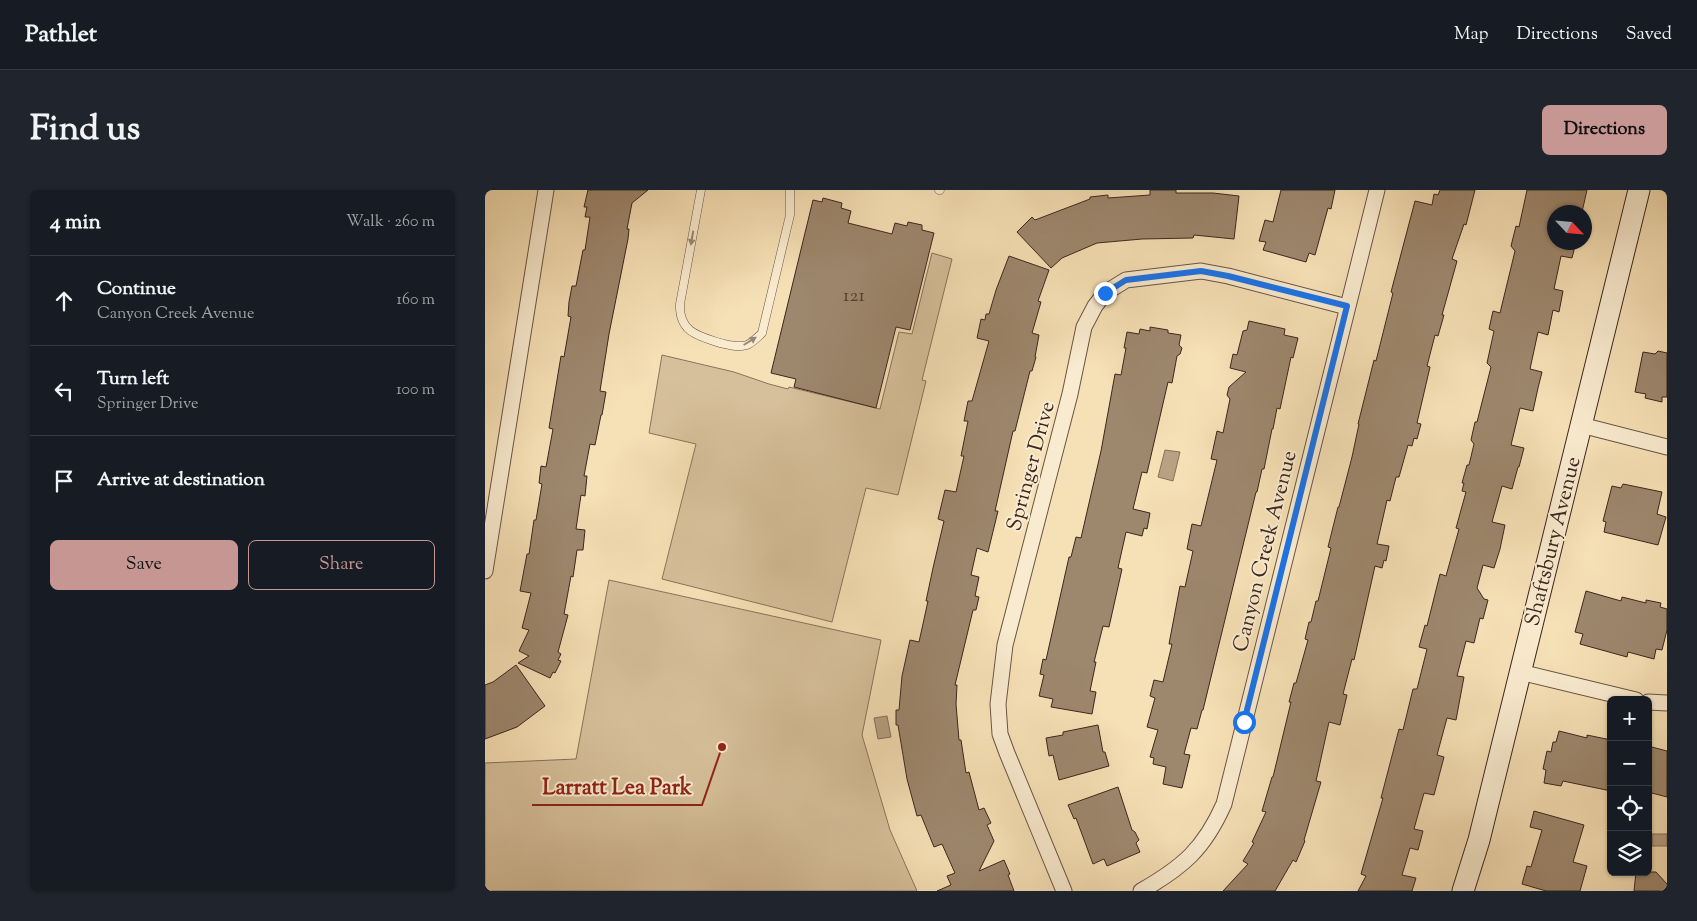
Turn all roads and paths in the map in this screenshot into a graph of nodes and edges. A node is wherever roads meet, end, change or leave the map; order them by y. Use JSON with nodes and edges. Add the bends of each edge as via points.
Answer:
{"nodes":[{"id":1,"x":546,"y":190,"type":"edge"},
{"id":2,"x":701,"y":190,"type":"edge"},
{"id":3,"x":790,"y":190,"type":"edge"},
{"id":4,"x":1377,"y":190,"type":"edge"},
{"id":5,"x":1639,"y":190,"type":"edge"},
{"id":6,"x":1347,"y":306,"type":"junction"},
{"id":7,"x":1581,"y":425,"type":"junction"},
{"id":8,"x":1667,"y":446,"type":"edge"},
{"id":9,"x":485,"y":571,"type":"edge"},
{"id":10,"x":1520,"y":672,"type":"junction"},
{"id":11,"x":1619,"y":696,"type":"edge"},
{"id":12,"x":1652,"y":702,"type":"edge"},
{"id":13,"x":1667,"y":703,"type":"edge"},
{"id":14,"x":1064,"y":891,"type":"edge"},
{"id":15,"x":1141,"y":891,"type":"edge"},
{"id":16,"x":1463,"y":891,"type":"edge"}],
"edges":[{"from":1,"to":9,"type":"street"},
{"from":2,"to":3,"type":"lane","one_way":true,"via":[[680,315],[695,336],[734,347],[748,345],[762,333],[790,215]]},
{"from":4,"to":6,"type":"street","name":"Canyon Creek Avenue"},
{"from":5,"to":7,"type":"street","name":"Shaftsbury Avenue"},
{"from":6,"to":14,"type":"street","name":"Springer Drive","via":[[1201,271],[1126,280],[1105,293],[1084,327],[1071,394],[1005,645],[998,704],[1007,754]]},
{"from":6,"to":15,"type":"street","name":"Canyon Creek Avenue","via":[[1224,804],[1201,845],[1176,870]]},
{"from":7,"to":8,"type":"street"},
{"from":7,"to":10,"type":"street","name":"Shaftsbury Avenue"},
{"from":10,"to":11,"type":"street"},
{"from":10,"to":16,"type":"street","name":"Shaftsbury Avenue","via":[[1479,840]]},
{"from":12,"to":13,"type":"street"}]}
